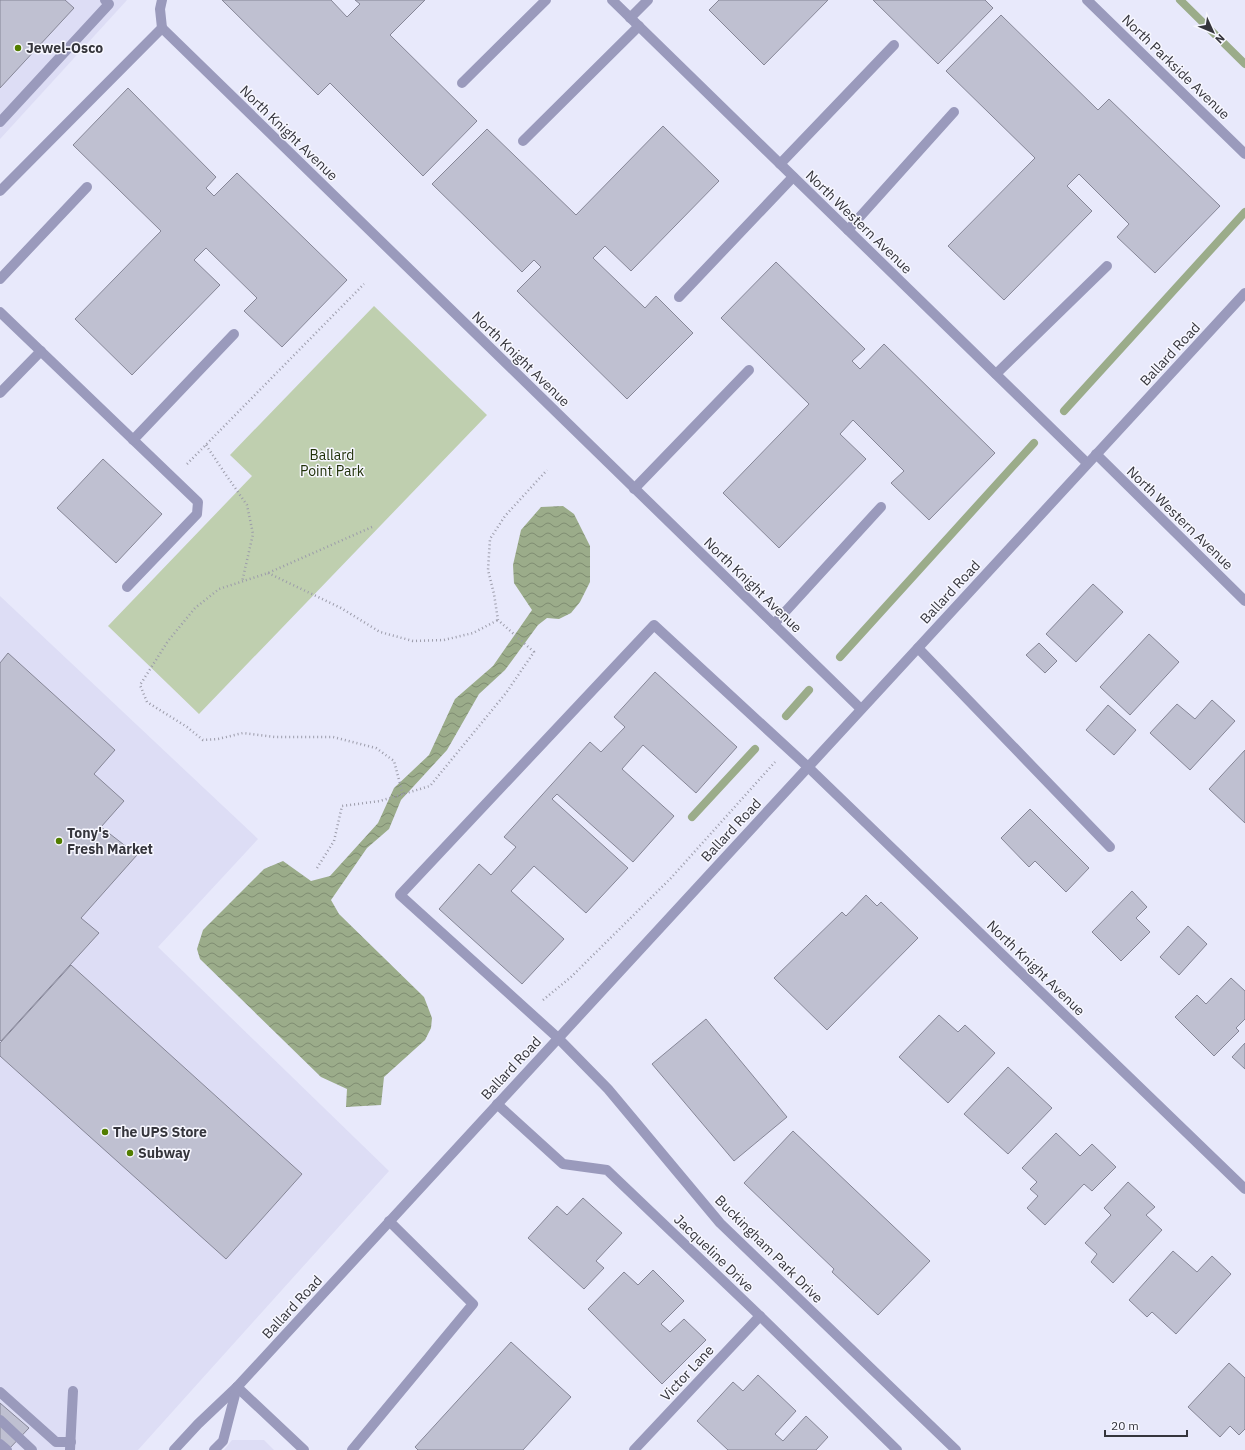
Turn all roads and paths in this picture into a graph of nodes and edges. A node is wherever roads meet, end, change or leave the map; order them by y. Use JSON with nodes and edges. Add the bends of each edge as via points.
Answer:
{"nodes":[{"id":1,"x":105,"y":0,"type":"edge"},
{"id":2,"x":162,"y":0,"type":"edge"},
{"id":3,"x":546,"y":0,"type":"edge"},
{"id":4,"x":612,"y":0,"type":"edge"},
{"id":5,"x":648,"y":0,"type":"edge"},
{"id":6,"x":1087,"y":0,"type":"edge"},
{"id":7,"x":630,"y":18,"type":"junction"},
{"id":8,"x":639,"y":26,"type":"junction"},
{"id":9,"x":162,"y":28,"type":"junction"},
{"id":10,"x":894,"y":46,"type":"dead end"},
{"id":11,"x":462,"y":83,"type":"dead end"},
{"id":12,"x":954,"y":112,"type":"dead end"},
{"id":13,"x":0,"y":122,"type":"edge"},
{"id":14,"x":523,"y":141,"type":"dead end"},
{"id":15,"x":1245,"y":154,"type":"edge"},
{"id":16,"x":780,"y":164,"type":"junction"},
{"id":17,"x":794,"y":177,"type":"junction"},
{"id":18,"x":88,"y":187,"type":"dead end"},
{"id":19,"x":0,"y":191,"type":"edge"},
{"id":20,"x":848,"y":230,"type":"junction"},
{"id":21,"x":1107,"y":266,"type":"dead end"},
{"id":22,"x":0,"y":279,"type":"edge"},
{"id":23,"x":364,"y":284,"type":"dead end"},
{"id":24,"x":1245,"y":293,"type":"edge"},
{"id":25,"x":679,"y":297,"type":"dead end"},
{"id":26,"x":0,"y":312,"type":"edge"},
{"id":27,"x":234,"y":334,"type":"dead end"},
{"id":28,"x":41,"y":351,"type":"junction"},
{"id":29,"x":749,"y":370,"type":"dead end"},
{"id":30,"x":996,"y":374,"type":"junction"},
{"id":31,"x":0,"y":393,"type":"edge"},
{"id":32,"x":133,"y":440,"type":"junction"},
{"id":33,"x":206,"y":445,"type":"junction"},
{"id":34,"x":1096,"y":454,"type":"junction"},
{"id":35,"x":1087,"y":463,"type":"junction"},
{"id":36,"x":547,"y":470,"type":"dead end"},
{"id":37,"x":173,"y":478,"type":"junction"},
{"id":38,"x":634,"y":489,"type":"junction"},
{"id":39,"x":881,"y":507,"type":"dead end"},
{"id":40,"x":372,"y":527,"type":"dead end"},
{"id":41,"x":268,"y":573,"type":"junction"},
{"id":42,"x":242,"y":582,"type":"junction"},
{"id":43,"x":127,"y":587,"type":"dead end"},
{"id":44,"x":1245,"y":601,"type":"edge"},
{"id":45,"x":498,"y":620,"type":"junction"},
{"id":46,"x":774,"y":624,"type":"junction"},
{"id":47,"x":918,"y":648,"type":"junction"},
{"id":48,"x":861,"y":709,"type":"junction"},
{"id":49,"x":779,"y":758,"type":"dead end"},
{"id":50,"x":808,"y":767,"type":"junction"},
{"id":51,"x":402,"y":794,"type":"junction"},
{"id":52,"x":1110,"y":847,"type":"dead end"},
{"id":53,"x":317,"y":868,"type":"dead end"},
{"id":54,"x":540,"y":1003,"type":"dead end"},
{"id":55,"x":558,"y":1038,"type":"junction"},
{"id":56,"x":497,"y":1104,"type":"junction"},
{"id":57,"x":1245,"y":1189,"type":"edge"},
{"id":58,"x":389,"y":1221,"type":"junction"},
{"id":59,"x":760,"y":1316,"type":"junction"},
{"id":60,"x":237,"y":1387,"type":"junction"},
{"id":61,"x":73,"y":1391,"type":"dead end"},
{"id":62,"x":0,"y":1392,"type":"edge"},
{"id":63,"x":0,"y":1420,"type":"edge"},
{"id":64,"x":0,"y":1444,"type":"edge"},
{"id":65,"x":70,"y":1446,"type":"edge"},
{"id":66,"x":7,"y":1450,"type":"edge"},
{"id":67,"x":32,"y":1450,"type":"edge"},
{"id":68,"x":174,"y":1450,"type":"edge"},
{"id":69,"x":214,"y":1450,"type":"edge"},
{"id":70,"x":304,"y":1450,"type":"edge"},
{"id":71,"x":352,"y":1450,"type":"edge"},
{"id":72,"x":634,"y":1450,"type":"edge"},
{"id":73,"x":897,"y":1450,"type":"edge"},
{"id":74,"x":956,"y":1450,"type":"edge"}],
"edges":[{"from":1,"to":13,"type":"street","via":[[109,4]]},
{"from":2,"to":9,"type":"street"},
{"from":3,"to":11,"type":"street"},
{"from":4,"to":7,"type":"street","name":"North Western Avenue"},
{"from":5,"to":7,"type":"street"},
{"from":6,"to":15,"type":"street","name":"North Parkside Avenue"},
{"from":7,"to":8,"type":"street","name":"North Western Avenue"},
{"from":8,"to":14,"type":"street"},
{"from":8,"to":16,"type":"street","name":"North Western Avenue"},
{"from":9,"to":19,"type":"street"},
{"from":9,"to":38,"type":"street","name":"North Knight Avenue"},
{"from":10,"to":16,"type":"street"},
{"from":12,"to":20,"type":"street"},
{"from":16,"to":17,"type":"street","name":"North Western Avenue"},
{"from":17,"to":20,"type":"street","name":"North Western Avenue"},
{"from":17,"to":25,"type":"street"},
{"from":18,"to":22,"type":"street"},
{"from":20,"to":30,"type":"street","name":"North Western Avenue"},
{"from":21,"to":30,"type":"street"},
{"from":23,"to":33,"type":"path"},
{"from":24,"to":34,"type":"street","name":"Ballard Road"},
{"from":26,"to":28,"type":"street"},
{"from":27,"to":32,"type":"street"},
{"from":28,"to":31,"type":"street"},
{"from":28,"to":32,"type":"street"},
{"from":29,"to":38,"type":"street"},
{"from":30,"to":35,"type":"street","name":"North Western Avenue"},
{"from":32,"to":37,"type":"street"},
{"from":33,"to":37,"type":"path"},
{"from":33,"to":42,"type":"path","via":[[247,505],[253,534]]},
{"from":34,"to":35,"type":"street","name":"Ballard Road"},
{"from":34,"to":44,"type":"street","name":"North Western Avenue"},
{"from":35,"to":47,"type":"street","name":"Ballard Road"},
{"from":36,"to":45,"type":"path","via":[[505,516],[490,539],[488,570]]},
{"from":37,"to":43,"type":"street","via":[[198,502],[197,514]]},
{"from":38,"to":46,"type":"street","name":"North Knight Avenue"},
{"from":39,"to":46,"type":"street"},
{"from":40,"to":41,"type":"path"},
{"from":41,"to":42,"type":"path"},
{"from":41,"to":45,"type":"path","via":[[341,608],[380,632],[413,641],[458,637],[473,633]]},
{"from":42,"to":51,"type":"path","via":[[219,588],[195,608],[168,641],[140,685],[147,702],[203,740],[244,733],[275,737],[333,737],[376,748],[394,761]]},
{"from":45,"to":51,"type":"path","via":[[534,652],[506,693],[430,786]]},
{"from":46,"to":48,"type":"street","name":"North Knight Avenue"},
{"from":47,"to":48,"type":"street","name":"Ballard Road"},
{"from":47,"to":52,"type":"street"},
{"from":48,"to":50,"type":"street","name":"Ballard Road"},
{"from":49,"to":54,"type":"path","via":[[671,878],[571,977]]},
{"from":50,"to":55,"type":"street","name":"Ballard Road"},
{"from":50,"to":55,"type":"street","name":"North Knight Avenue","via":[[654,625],[400,896]]},
{"from":50,"to":57,"type":"street","name":"North Knight Avenue"},
{"from":51,"to":53,"type":"path","via":[[380,802],[342,806],[334,841]]},
{"from":55,"to":56,"type":"street","name":"Ballard Road"},
{"from":55,"to":74,"type":"street","name":"Buckingham Park Drive","via":[[608,1089],[720,1223]]},
{"from":56,"to":58,"type":"street","name":"Ballard Road"},
{"from":56,"to":59,"type":"street","name":"Jacqueline Drive","via":[[563,1164],[607,1170]]},
{"from":58,"to":60,"type":"street","name":"Ballard Road"},
{"from":58,"to":71,"type":"street","via":[[473,1304]]},
{"from":59,"to":72,"type":"street","name":"Victor Lane"},
{"from":59,"to":73,"type":"street","name":"Jacqueline Drive"},
{"from":60,"to":68,"type":"street","name":"Ballard Road"},
{"from":60,"to":69,"type":"street","name":"Ballard Road","via":[[223,1441]]},
{"from":60,"to":70,"type":"street"},
{"from":61,"to":65,"type":"street"},
{"from":62,"to":65,"type":"street","via":[[56,1442]]},
{"from":63,"to":67,"type":"street"},
{"from":64,"to":66,"type":"street"}]}
